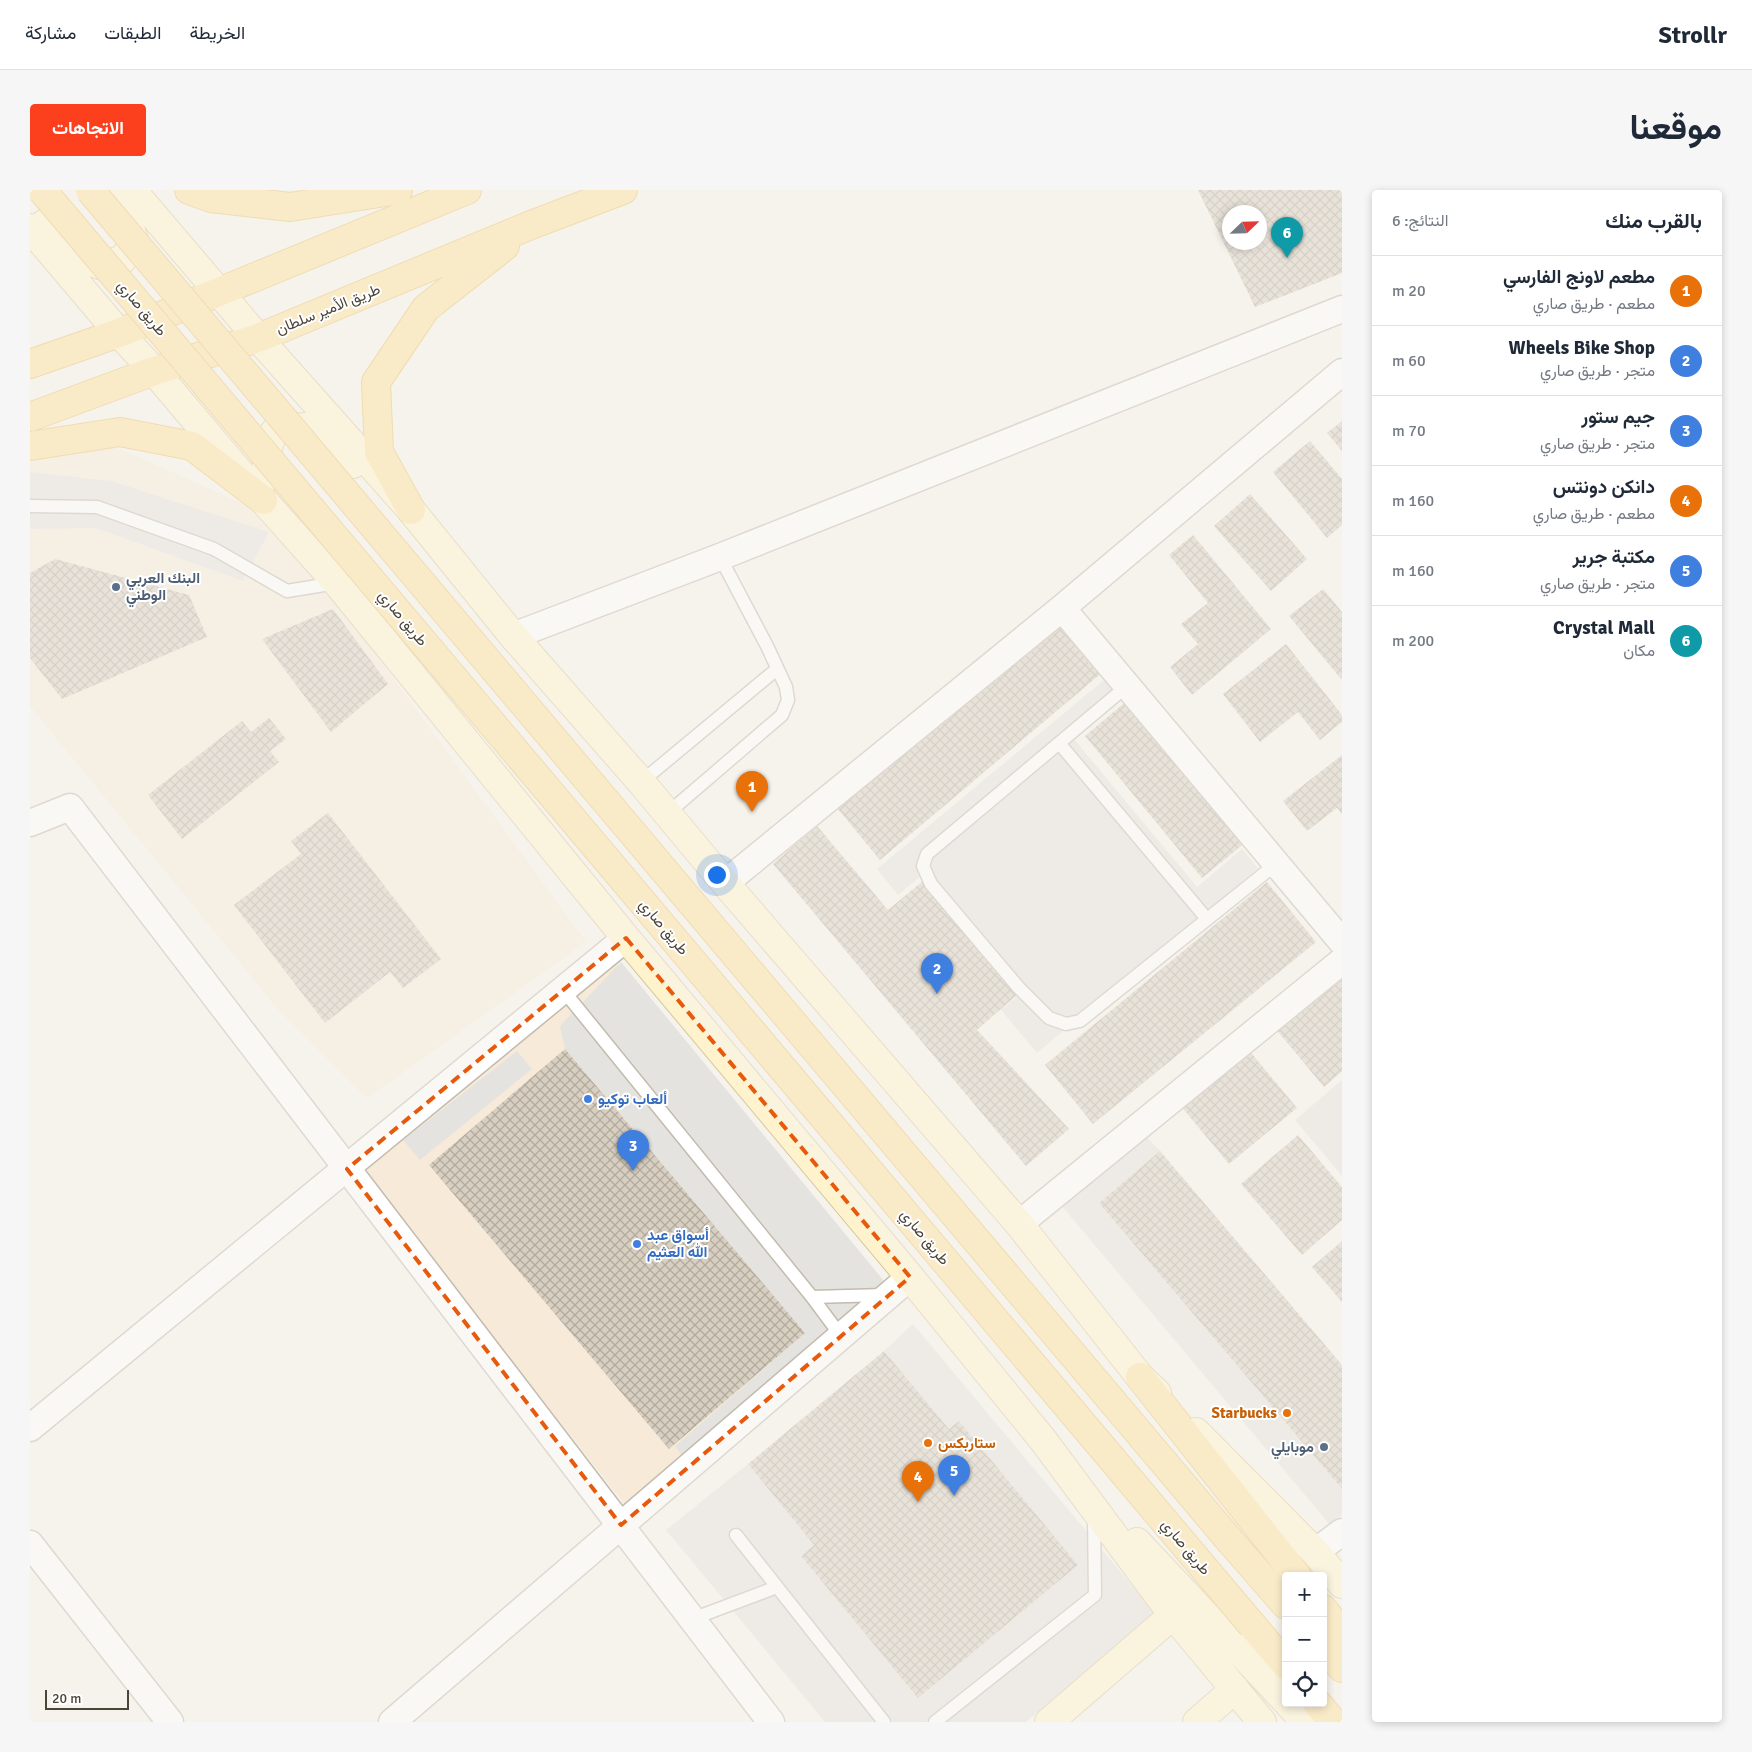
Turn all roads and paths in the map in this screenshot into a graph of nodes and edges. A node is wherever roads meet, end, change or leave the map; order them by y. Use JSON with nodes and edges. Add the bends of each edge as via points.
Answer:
{"nodes":[{"id":1,"x":42,"y":190,"type":"edge"},
{"id":2,"x":90,"y":190,"type":"edge"},
{"id":3,"x":108,"y":190,"type":"edge"},
{"id":4,"x":132,"y":190,"type":"edge"},
{"id":5,"x":189,"y":190,"type":"edge"},
{"id":6,"x":398,"y":190,"type":"edge"},
{"id":7,"x":467,"y":190,"type":"edge"},
{"id":8,"x":623,"y":190,"type":"edge"},
{"id":9,"x":30,"y":211,"type":"edge"},
{"id":10,"x":531,"y":225,"type":"junction"},
{"id":11,"x":30,"y":228,"type":"edge"},
{"id":12,"x":218,"y":292,"type":"junction"},
{"id":13,"x":1342,"y":308,"type":"edge"},
{"id":14,"x":119,"y":333,"type":"junction"},
{"id":15,"x":258,"y":338,"type":"junction"},
{"id":16,"x":30,"y":364,"type":"edge"},
{"id":17,"x":154,"y":371,"type":"junction"},
{"id":18,"x":1342,"y":372,"type":"edge"},
{"id":19,"x":30,"y":417,"type":"edge"},
{"id":20,"x":30,"y":446,"type":"edge"},
{"id":21,"x":263,"y":500,"type":"junction"},
{"id":22,"x":30,"y":506,"type":"edge"},
{"id":23,"x":411,"y":510,"type":"junction"},
{"id":24,"x":720,"y":557,"type":"junction"},
{"id":25,"x":337,"y":583,"type":"junction"},
{"id":26,"x":1062,"y":608,"type":"junction"},
{"id":27,"x":514,"y":636,"type":"junction"},
{"id":28,"x":777,"y":669,"type":"junction"},
{"id":29,"x":1128,"y":686,"type":"junction"},
{"id":30,"x":1059,"y":743,"type":"junction"},
{"id":31,"x":641,"y":782,"type":"junction"},
{"id":32,"x":668,"y":813,"type":"junction"},
{"id":33,"x":30,"y":823,"type":"edge"},
{"id":34,"x":1276,"y":864,"type":"junction"},
{"id":35,"x":725,"y":883,"type":"junction"},
{"id":36,"x":1207,"y":919,"type":"junction"},
{"id":37,"x":626,"y":938,"type":"junction"},
{"id":38,"x":1342,"y":942,"type":"edge"},
{"id":39,"x":1342,"y":961,"type":"edge"},
{"id":40,"x":563,"y":990,"type":"junction"},
{"id":41,"x":347,"y":1169,"type":"junction"},
{"id":42,"x":1019,"y":1224,"type":"junction"},
{"id":43,"x":910,"y":1277,"type":"junction"},
{"id":44,"x":889,"y":1295,"type":"junction"},
{"id":45,"x":812,"y":1297,"type":"junction"},
{"id":46,"x":842,"y":1336,"type":"junction"},
{"id":47,"x":1140,"y":1377,"type":"junction"},
{"id":48,"x":30,"y":1428,"type":"edge"},
{"id":49,"x":1043,"y":1440,"type":"junction"},
{"id":50,"x":1094,"y":1509,"type":"junction"},
{"id":51,"x":621,"y":1526,"type":"junction"},
{"id":52,"x":1342,"y":1532,"type":"edge"},
{"id":53,"x":736,"y":1536,"type":"dead end"},
{"id":54,"x":30,"y":1544,"type":"edge"},
{"id":55,"x":1315,"y":1552,"type":"junction"},
{"id":56,"x":1294,"y":1572,"type":"edge"},
{"id":57,"x":1342,"y":1584,"type":"edge"},
{"id":58,"x":777,"y":1587,"type":"junction"},
{"id":59,"x":1282,"y":1600,"type":"edge"},
{"id":60,"x":1327,"y":1614,"type":"edge"},
{"id":61,"x":1174,"y":1615,"type":"junction"},
{"id":62,"x":692,"y":1619,"type":"junction"},
{"id":63,"x":1342,"y":1633,"type":"edge"},
{"id":64,"x":1327,"y":1651,"type":"edge"},
{"id":65,"x":1283,"y":1662,"type":"edge"},
{"id":66,"x":1342,"y":1668,"type":"edge"},
{"id":67,"x":1235,"y":1689,"type":"junction"},
{"id":68,"x":1282,"y":1697,"type":"edge"},
{"id":69,"x":1292,"y":1707,"type":"edge"},
{"id":70,"x":1320,"y":1707,"type":"edge"},
{"id":71,"x":170,"y":1722,"type":"edge"},
{"id":72,"x":392,"y":1722,"type":"edge"},
{"id":73,"x":772,"y":1722,"type":"edge"},
{"id":74,"x":884,"y":1722,"type":"edge"},
{"id":75,"x":935,"y":1722,"type":"edge"},
{"id":76,"x":1049,"y":1722,"type":"edge"},
{"id":77,"x":1197,"y":1722,"type":"edge"},
{"id":78,"x":1262,"y":1722,"type":"edge"},
{"id":79,"x":1305,"y":1722,"type":"edge"},
{"id":80,"x":1333,"y":1722,"type":"edge"}],
"edges":[{"from":1,"to":65,"type":"main road","name":"طريق صاري","bridge":true},
{"from":2,"to":59,"type":"main road","bridge":true},
{"from":3,"to":9,"type":"main road","via":[[129,225],[135,242],[123,259],[103,266],[88,261]]},
{"from":4,"to":12,"type":"main road"},
{"from":5,"to":6,"type":"main road","via":[[211,198],[290,207]]},
{"from":7,"to":12,"type":"main road"},
{"from":8,"to":10,"type":"main road","name":"طريق الأمير سلطان"},
{"from":10,"to":15,"type":"main road","name":"طريق الأمير سلطان"},
{"from":10,"to":23,"type":"main road","via":[[426,308],[376,382],[379,452]]},
{"from":11,"to":14,"type":"main road","name":"طريق صاري"},
{"from":12,"to":14,"type":"main road"},
{"from":12,"to":15,"type":"main road"},
{"from":13,"to":24,"type":"street"},
{"from":14,"to":16,"type":"main road"},
{"from":14,"to":17,"type":"main road","name":"طريق صاري"},
{"from":15,"to":17,"type":"main road","name":"طريق الأمير سلطان"},
{"from":15,"to":23,"type":"main road"},
{"from":17,"to":19,"type":"main road","name":"طريق الأمير سلطان"},
{"from":17,"to":21,"type":"main road","name":"طريق صاري"},
{"from":18,"to":26,"type":"street"},
{"from":20,"to":21,"type":"main road","via":[[120,432],[192,446]]},
{"from":21,"to":25,"type":"main road","name":"طريق صاري"},
{"from":22,"to":25,"type":"lane","via":[[98,506],[214,549],[287,591]]},
{"from":23,"to":25,"type":"main road","via":[[307,427],[279,428],[273,433],[266,471]]},
{"from":23,"to":27,"type":"main road"},
{"from":24,"to":27,"type":"street"},
{"from":24,"to":28,"type":"lane"},
{"from":25,"to":37,"type":"main road","name":"طريق صاري"},
{"from":26,"to":29,"type":"street"},
{"from":26,"to":35,"type":"street"},
{"from":27,"to":31,"type":"main road"},
{"from":28,"to":31,"type":"lane"},
{"from":28,"to":32,"type":"lane","via":[[788,700],[782,715]]},
{"from":29,"to":30,"type":"lane"},
{"from":29,"to":34,"type":"street"},
{"from":30,"to":36,"type":"lane"},
{"from":30,"to":36,"type":"lane","via":[[927,854],[923,866],[931,884],[1006,973],[1049,1018],[1066,1024],[1080,1021]]},
{"from":31,"to":32,"type":"main road"},
{"from":32,"to":35,"type":"main road"},
{"from":33,"to":41,"type":"street","via":[[70,807]]},
{"from":34,"to":36,"type":"lane"},
{"from":34,"to":38,"type":"street"},
{"from":35,"to":42,"type":"main road"},
{"from":37,"to":40,"type":"street"},
{"from":37,"to":43,"type":"main road","name":"طريق صاري"},
{"from":39,"to":42,"type":"street"},
{"from":40,"to":41,"type":"street"},
{"from":40,"to":45,"type":"lane"},
{"from":41,"to":48,"type":"street"},
{"from":41,"to":51,"type":"street"},
{"from":42,"to":47,"type":"main road"},
{"from":43,"to":44,"type":"street"},
{"from":43,"to":49,"type":"main road","name":"طريق صاري"},
{"from":44,"to":45,"type":"lane"},
{"from":44,"to":46,"type":"street"},
{"from":45,"to":46,"type":"lane"},
{"from":46,"to":51,"type":"street"},
{"from":47,"to":55,"type":"main road"},
{"from":47,"to":56,"type":"main road"},
{"from":49,"to":50,"type":"main road","name":"طريق صاري"},
{"from":49,"to":68,"type":"main road"},
{"from":50,"to":61,"type":"main road","name":"طريق صاري"},
{"from":50,"to":75,"type":"lane","via":[[1095,1595]]},
{"from":51,"to":62,"type":"street"},
{"from":51,"to":72,"type":"street"},
{"from":52,"to":55,"type":"street"},
{"from":53,"to":58,"type":"lane"},
{"from":54,"to":71,"type":"street"},
{"from":55,"to":57,"type":"main road"},
{"from":58,"to":62,"type":"lane"},
{"from":58,"to":74,"type":"lane"},
{"from":60,"to":63,"type":"main road"},
{"from":61,"to":67,"type":"main road","name":"طريق صاري"},
{"from":61,"to":76,"type":"main road"},
{"from":62,"to":73,"type":"street"},
{"from":64,"to":66,"type":"main road"},
{"from":67,"to":77,"type":"main road"},
{"from":67,"to":78,"type":"main road","name":"طريق صاري"},
{"from":69,"to":79,"type":"main road"},
{"from":70,"to":80,"type":"main road"}]}
